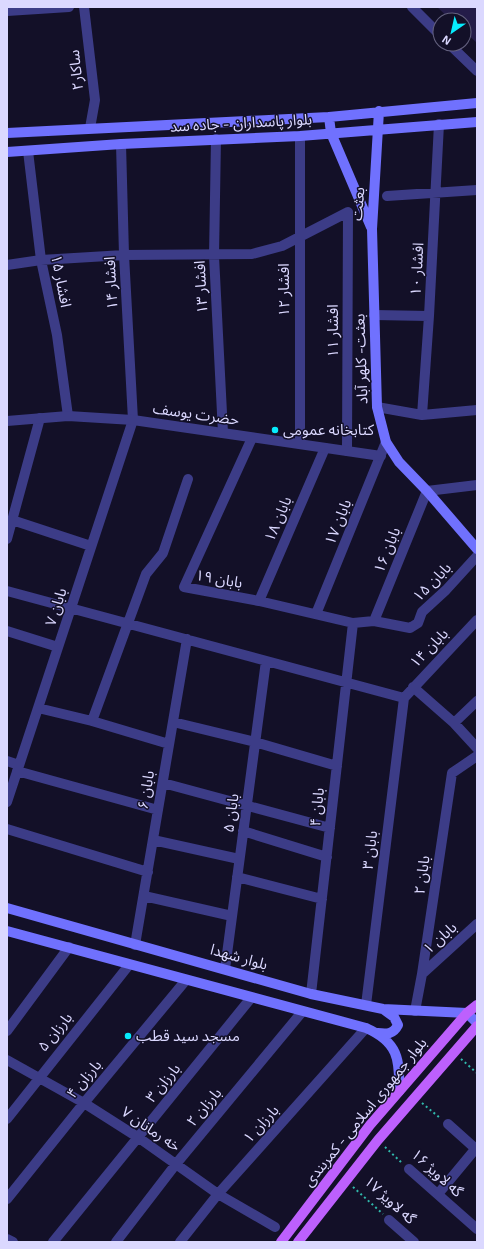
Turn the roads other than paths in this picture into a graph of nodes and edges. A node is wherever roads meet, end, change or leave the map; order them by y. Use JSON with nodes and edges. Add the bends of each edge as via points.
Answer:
{"nodes":[{"id":1,"x":69,"y":7,"type":"edge"},
{"id":2,"x":84,"y":7,"type":"edge"},
{"id":3,"x":412,"y":7,"type":"edge"},
{"id":4,"x":7,"y":11,"type":"edge"},
{"id":5,"x":432,"y":27,"type":"edge"},
{"id":6,"x":457,"y":52,"type":"edge"},
{"id":7,"x":477,"y":71,"type":"edge"},
{"id":8,"x":477,"y":103,"type":"edge"},
{"id":9,"x":379,"y":111,"type":"junction"},
{"id":10,"x":329,"y":117,"type":"junction"},
{"id":11,"x":477,"y":122,"type":"edge"},
{"id":12,"x":439,"y":124,"type":"junction"},
{"id":13,"x":90,"y":128,"type":"junction"},
{"id":14,"x":378,"y":128,"type":"junction"},
{"id":15,"x":7,"y":133,"type":"edge"},
{"id":16,"x":331,"y":133,"type":"junction"},
{"id":17,"x":300,"y":136,"type":"junction"},
{"id":18,"x":216,"y":139,"type":"junction"},
{"id":19,"x":121,"y":144,"type":"junction"},
{"id":20,"x":28,"y":151,"type":"junction"},
{"id":21,"x":7,"y":152,"type":"edge"},
{"id":22,"x":477,"y":190,"type":"edge"},
{"id":23,"x":436,"y":194,"type":"junction"},
{"id":24,"x":387,"y":196,"type":"dead end"},
{"id":25,"x":372,"y":229,"type":"junction"},
{"id":26,"x":299,"y":236,"type":"junction"},
{"id":27,"x":124,"y":255,"type":"junction"},
{"id":28,"x":214,"y":256,"type":"junction"},
{"id":29,"x":41,"y":260,"type":"junction"},
{"id":30,"x":7,"y":265,"type":"edge"},
{"id":31,"x":374,"y":315,"type":"junction"},
{"id":32,"x":429,"y":316,"type":"junction"},
{"id":33,"x":377,"y":407,"type":"junction"},
{"id":34,"x":477,"y":410,"type":"edge"},
{"id":35,"x":422,"y":415,"type":"junction"},
{"id":36,"x":68,"y":416,"type":"junction"},
{"id":37,"x":40,"y":418,"type":"junction"},
{"id":38,"x":133,"y":420,"type":"junction"},
{"id":39,"x":7,"y":421,"type":"edge"},
{"id":40,"x":223,"y":433,"type":"junction"},
{"id":41,"x":252,"y":438,"type":"junction"},
{"id":42,"x":386,"y":442,"type":"junction"},
{"id":43,"x":300,"y":444,"type":"junction"},
{"id":44,"x":325,"y":448,"type":"junction"},
{"id":45,"x":347,"y":451,"type":"junction"},
{"id":46,"x":381,"y":456,"type":"junction"},
{"id":47,"x":188,"y":479,"type":"dead end"},
{"id":48,"x":477,"y":485,"type":"edge"},
{"id":49,"x":427,"y":491,"type":"junction"},
{"id":50,"x":12,"y":520,"type":"junction"},
{"id":51,"x":7,"y":539,"type":"edge"},
{"id":52,"x":91,"y":546,"type":"junction"},
{"id":53,"x":477,"y":549,"type":"edge"},
{"id":54,"x":477,"y":556,"type":"edge"},
{"id":55,"x":7,"y":591,"type":"edge"},
{"id":56,"x":259,"y":601,"type":"junction"},
{"id":57,"x":70,"y":609,"type":"junction"},
{"id":58,"x":316,"y":614,"type":"junction"},
{"id":59,"x":477,"y":620,"type":"edge"},
{"id":60,"x":374,"y":621,"type":"junction"},
{"id":61,"x":353,"y":623,"type":"junction"},
{"id":62,"x":129,"y":624,"type":"junction"},
{"id":63,"x":410,"y":628,"type":"joint"},
{"id":64,"x":7,"y":631,"type":"edge"},
{"id":65,"x":187,"y":639,"type":"junction"},
{"id":66,"x":58,"y":647,"type":"junction"},
{"id":67,"x":266,"y":661,"type":"junction"},
{"id":68,"x":346,"y":682,"type":"junction"},
{"id":69,"x":413,"y":687,"type":"junction"},
{"id":70,"x":404,"y":698,"type":"junction"},
{"id":71,"x":477,"y":701,"type":"edge"},
{"id":72,"x":38,"y":708,"type":"junction"},
{"id":73,"x":92,"y":721,"type":"junction"},
{"id":74,"x":173,"y":722,"type":"junction"},
{"id":75,"x":454,"y":723,"type":"junction"},
{"id":76,"x":255,"y":742,"type":"junction"},
{"id":77,"x":169,"y":744,"type":"junction"},
{"id":78,"x":477,"y":748,"type":"edge"},
{"id":79,"x":477,"y":756,"type":"edge"},
{"id":80,"x":7,"y":761,"type":"edge"},
{"id":81,"x":337,"y":766,"type":"junction"},
{"id":82,"x":18,"y":768,"type":"junction"},
{"id":83,"x":162,"y":783,"type":"junction"},
{"id":84,"x":7,"y":802,"type":"edge"},
{"id":85,"x":247,"y":805,"type":"junction"},
{"id":86,"x":158,"y":810,"type":"junction"},
{"id":87,"x":330,"y":828,"type":"junction"},
{"id":88,"x":7,"y":829,"type":"edge"},
{"id":89,"x":243,"y":831,"type":"junction"},
{"id":90,"x":153,"y":840,"type":"junction"},
{"id":91,"x":327,"y":857,"type":"junction"},
{"id":92,"x":240,"y":859,"type":"junction"},
{"id":93,"x":148,"y":872,"type":"junction"},
{"id":94,"x":237,"y":876,"type":"junction"},
{"id":95,"x":144,"y":896,"type":"junction"},
{"id":96,"x":322,"y":899,"type":"junction"},
{"id":97,"x":7,"y":908,"type":"edge"},
{"id":98,"x":232,"y":916,"type":"junction"},
{"id":99,"x":477,"y":924,"type":"edge"},
{"id":100,"x":8,"y":932,"type":"edge"},
{"id":101,"x":135,"y":945,"type":"junction"},
{"id":102,"x":69,"y":947,"type":"junction"},
{"id":103,"x":129,"y":965,"type":"junction"},
{"id":104,"x":225,"y":969,"type":"junction"},
{"id":105,"x":422,"y":974,"type":"junction"},
{"id":106,"x":186,"y":980,"type":"junction"},
{"id":107,"x":311,"y":994,"type":"junction"},
{"id":108,"x":251,"y":998,"type":"junction"},
{"id":109,"x":366,"y":1005,"type":"junction"},
{"id":110,"x":477,"y":1005,"type":"edge"},
{"id":111,"x":383,"y":1008,"type":"junction"},
{"id":112,"x":415,"y":1011,"type":"junction"},
{"id":113,"x":302,"y":1012,"type":"junction"},
{"id":114,"x":467,"y":1013,"type":"junction"},
{"id":115,"x":477,"y":1025,"type":"edge"},
{"id":116,"x":366,"y":1028,"type":"junction"},
{"id":117,"x":7,"y":1031,"type":"edge"},
{"id":118,"x":377,"y":1033,"type":"junction"},
{"id":119,"x":7,"y":1060,"type":"edge"},
{"id":120,"x":39,"y":1076,"type":"junction"},
{"id":121,"x":399,"y":1091,"type":"junction"},
{"id":122,"x":84,"y":1103,"type":"junction"},
{"id":123,"x":7,"y":1119,"type":"edge"},
{"id":124,"x":448,"y":1124,"type":"road end"},
{"id":125,"x":139,"y":1138,"type":"junction"},
{"id":126,"x":477,"y":1149,"type":"edge"},
{"id":127,"x":176,"y":1164,"type":"junction"},
{"id":128,"x":409,"y":1169,"type":"road end"},
{"id":129,"x":218,"y":1194,"type":"junction"},
{"id":130,"x":438,"y":1194,"type":"junction"},
{"id":131,"x":7,"y":1199,"type":"edge"},
{"id":132,"x":390,"y":1220,"type":"road end"},
{"id":133,"x":275,"y":1227,"type":"dead end"},
{"id":134,"x":477,"y":1228,"type":"edge"},
{"id":135,"x":7,"y":1240,"type":"edge"},
{"id":136,"x":13,"y":1242,"type":"edge"},
{"id":137,"x":53,"y":1242,"type":"edge"},
{"id":138,"x":116,"y":1242,"type":"edge"},
{"id":139,"x":180,"y":1242,"type":"edge"},
{"id":140,"x":281,"y":1242,"type":"edge"},
{"id":141,"x":299,"y":1242,"type":"edge"},
{"id":142,"x":414,"y":1242,"type":"edge"}],
"edges":[{"from":1,"to":4,"type":"street"},
{"from":2,"to":13,"type":"street","name":"ساکار۲","via":[[95,100]]},
{"from":3,"to":5,"type":"street"},
{"from":6,"to":7,"type":"street"},
{"from":8,"to":9,"type":"main road","name":"بلوار پاسداران - جاده سد"},
{"from":9,"to":10,"type":"main road","name":"بلوار پاسداران - جاده سد"},
{"from":9,"to":14,"type":"main road","name":"بعثت"},
{"from":10,"to":13,"type":"main road","name":"بلوار پاسداران - جاده سد"},
{"from":10,"to":16,"type":"main road","name":"بعثت"},
{"from":11,"to":12,"type":"main road","name":"بلوار پاسداران - جاده سد"},
{"from":12,"to":14,"type":"main road","name":"بلوار پاسداران - جاده سد"},
{"from":12,"to":23,"type":"street","name":"افشار ۱۰"},
{"from":13,"to":15,"type":"main road","name":"بلوار پاسداران - جاده سد"},
{"from":14,"to":16,"type":"main road","name":"بلوار پاسداران - جاده سد"},
{"from":14,"to":25,"type":"main road","name":"بعثت"},
{"from":16,"to":17,"type":"main road","name":"بلوار پاسداران - جاده سد"},
{"from":16,"to":25,"type":"main road","name":"بعثت"},
{"from":17,"to":18,"type":"main road","name":"بلوار پاسداران - جاده سد"},
{"from":17,"to":26,"type":"street","name":"افشار ۱۲"},
{"from":18,"to":19,"type":"main road","name":"بلوار پاسداران - جاده سد"},
{"from":18,"to":28,"type":"street","name":"افشار ۱۳"},
{"from":19,"to":20,"type":"main road","name":"بلوار پاسداران - جاده سد"},
{"from":19,"to":27,"type":"street","name":"افشار ۱۴"},
{"from":20,"to":21,"type":"main road","name":"بلوار پاسداران - جاده سد"},
{"from":20,"to":29,"type":"street","name":"افشار ۱۵"},
{"from":22,"to":23,"type":"street"},
{"from":23,"to":24,"type":"street"},
{"from":23,"to":32,"type":"street","name":"افشار ۱۰"},
{"from":25,"to":31,"type":"main road","name":"بعثت- کلهر آباد"},
{"from":26,"to":28,"type":"street","via":[[282,246],[252,254]]},
{"from":26,"to":43,"type":"street","name":"افشار ۱۲"},
{"from":26,"to":45,"type":"street","name":"افشار ۱۱","via":[[348,212]]},
{"from":27,"to":28,"type":"street"},
{"from":27,"to":29,"type":"street"},
{"from":27,"to":38,"type":"street","name":"افشار ۱۴"},
{"from":28,"to":40,"type":"street","name":"افشار ۱۳"},
{"from":29,"to":30,"type":"street"},
{"from":29,"to":36,"type":"street","name":"افشار ۱۵","via":[[57,334]]},
{"from":31,"to":32,"type":"street"},
{"from":31,"to":33,"type":"main road","name":"بعثت- کلهر آباد"},
{"from":32,"to":35,"type":"street","name":"افشار ۱۰"},
{"from":33,"to":35,"type":"street"},
{"from":33,"to":42,"type":"main road","name":"بعثت- کلهر آباد"},
{"from":34,"to":35,"type":"street"},
{"from":36,"to":37,"type":"street","name":"حضرت یوسف"},
{"from":36,"to":38,"type":"street","name":"حضرت یوسف"},
{"from":37,"to":39,"type":"street","name":"حضرت یوسف"},
{"from":37,"to":50,"type":"street"},
{"from":38,"to":40,"type":"street","name":"حضرت یوسف"},
{"from":38,"to":52,"type":"street","name":"بابان ۷"},
{"from":40,"to":41,"type":"street","name":"حضرت یوسف"},
{"from":41,"to":43,"type":"street","name":"حضرت یوسف"},
{"from":41,"to":56,"type":"street","name":"بابان ۱۹","via":[[184,587]]},
{"from":42,"to":46,"type":"street","name":"بابان ۱۷"},
{"from":42,"to":49,"type":"main road","name":"بعثت- کلهر آباد","via":[[399,462]]},
{"from":43,"to":44,"type":"street","name":"حضرت یوسف"},
{"from":44,"to":45,"type":"street","name":"حضرت یوسف"},
{"from":44,"to":56,"type":"street","name":"بابان ۱۸"},
{"from":45,"to":46,"type":"street","name":"حضرت یوسف"},
{"from":46,"to":58,"type":"street","name":"بابان ۱۷"},
{"from":47,"to":62,"type":"street","via":[[163,554],[146,574]]},
{"from":48,"to":49,"type":"street"},
{"from":49,"to":53,"type":"main road","name":"بعثت- کلهر آباد"},
{"from":49,"to":60,"type":"street","name":"بابان ۱۶"},
{"from":50,"to":51,"type":"street"},
{"from":50,"to":52,"type":"street"},
{"from":52,"to":57,"type":"street","name":"بابان ۷"},
{"from":54,"to":63,"type":"street","name":"بابان ۱۵","via":[[422,612],[418,623]]},
{"from":55,"to":57,"type":"street"},
{"from":56,"to":58,"type":"street","name":"بابان ۱۹"},
{"from":57,"to":62,"type":"street"},
{"from":57,"to":66,"type":"street","name":"بابان ۷"},
{"from":58,"to":61,"type":"street","name":"بابان ۱۹"},
{"from":59,"to":69,"type":"street","name":"بابان ۱۴"},
{"from":60,"to":61,"type":"street","name":"بابان ۱۹"},
{"from":60,"to":63,"type":"street","name":"بابان ۱۹"},
{"from":61,"to":68,"type":"street","name":"بابان ۴"},
{"from":62,"to":65,"type":"street"},
{"from":62,"to":73,"type":"street"},
{"from":64,"to":66,"type":"street"},
{"from":65,"to":67,"type":"street"},
{"from":65,"to":74,"type":"street","name":"بابان ۶"},
{"from":66,"to":72,"type":"street","name":"بابان ۷"},
{"from":67,"to":68,"type":"street"},
{"from":67,"to":76,"type":"street","name":"بابان ۵"},
{"from":68,"to":70,"type":"street"},
{"from":68,"to":81,"type":"street","name":"بابان ۴"},
{"from":69,"to":70,"type":"street","name":"بابان ۱۴"},
{"from":69,"to":75,"type":"street"},
{"from":70,"to":109,"type":"street","name":"بابان ۳"},
{"from":71,"to":75,"type":"street"},
{"from":72,"to":73,"type":"street"},
{"from":72,"to":82,"type":"street","name":"بابان ۷"},
{"from":73,"to":77,"type":"street"},
{"from":74,"to":76,"type":"street"},
{"from":74,"to":77,"type":"street","name":"بابان ۶"},
{"from":75,"to":78,"type":"street"},
{"from":76,"to":81,"type":"street"},
{"from":76,"to":85,"type":"street","name":"بابان ۵"},
{"from":77,"to":83,"type":"street","name":"بابان ۶"},
{"from":79,"to":105,"type":"street","name":"بابان ۲","via":[[452,773]]},
{"from":80,"to":82,"type":"street"},
{"from":81,"to":87,"type":"street","name":"بابان ۴"},
{"from":82,"to":84,"type":"street","name":"بابان ۷"},
{"from":82,"to":86,"type":"street"},
{"from":83,"to":85,"type":"street"},
{"from":83,"to":86,"type":"street","name":"بابان ۶"},
{"from":85,"to":87,"type":"street"},
{"from":85,"to":89,"type":"street","name":"بابان ۵"},
{"from":86,"to":90,"type":"street","name":"بابان ۶"},
{"from":87,"to":91,"type":"street","name":"بابان ۴"},
{"from":88,"to":93,"type":"street"},
{"from":89,"to":91,"type":"street"},
{"from":89,"to":92,"type":"street","name":"بابان ۵"},
{"from":90,"to":92,"type":"street"},
{"from":90,"to":93,"type":"street","name":"بابان ۶"},
{"from":91,"to":96,"type":"street","name":"بابان ۴"},
{"from":92,"to":94,"type":"street","name":"بابان ۵"},
{"from":93,"to":95,"type":"street","name":"بابان ۶"},
{"from":94,"to":96,"type":"street"},
{"from":94,"to":98,"type":"street","name":"بابان ۵"},
{"from":95,"to":98,"type":"street"},
{"from":95,"to":101,"type":"street","name":"بابان ۶"},
{"from":96,"to":107,"type":"street","name":"بابان ۴"},
{"from":97,"to":101,"type":"main road","name":"بلوار شهدا"},
{"from":98,"to":104,"type":"street","name":"بابان ۵"},
{"from":99,"to":105,"type":"street","name":"بابان ۱"},
{"from":100,"to":102,"type":"main road"},
{"from":101,"to":104,"type":"main road","name":"بلوار شهدا"},
{"from":102,"to":103,"type":"main road"},
{"from":102,"to":117,"type":"street"},
{"from":103,"to":106,"type":"main road"},
{"from":103,"to":120,"type":"street","name":"بارزان ۵"},
{"from":104,"to":107,"type":"main road","name":"بلوار شهدا"},
{"from":105,"to":112,"type":"street","name":"بابان ۲"},
{"from":106,"to":108,"type":"main road"},
{"from":106,"to":122,"type":"street","name":"بارزان ۴"},
{"from":107,"to":109,"type":"main road","name":"بلوار شهدا"},
{"from":108,"to":113,"type":"main road"},
{"from":108,"to":125,"type":"street","name":"بارزان ۳"},
{"from":109,"to":111,"type":"main road","name":"بلوار شهدا"},
{"from":110,"to":114,"type":"main road","name":"بلوار جمهوری اسلامی - کمربندی"},
{"from":111,"to":112,"type":"main road","name":"بلوار شهدا"},
{"from":111,"to":118,"type":"main road","via":[[397,1020],[398,1025],[388,1034]]},
{"from":112,"to":114,"type":"main road","name":"بلوار شهدا"},
{"from":113,"to":116,"type":"main road"},
{"from":113,"to":127,"type":"street","name":"بارزان ۲"},
{"from":114,"to":115,"type":"main road"},
{"from":114,"to":121,"type":"main road","name":"بلوار جمهوری اسلامی - کمربندی"},
{"from":115,"to":141,"type":"main road","name":"بلوار جمهوری اسلامی - کمربندی","via":[[378,1140]]},
{"from":116,"to":118,"type":"main road"},
{"from":116,"to":129,"type":"street","name":"بارزان ۱"},
{"from":118,"to":121,"type":"main road","via":[[391,1044],[396,1053]]},
{"from":119,"to":120,"type":"street","name":"خه رمانان ۷"},
{"from":120,"to":122,"type":"street","name":"خه رمانان ۷"},
{"from":120,"to":123,"type":"street","name":"بارزان ۵"},
{"from":121,"to":140,"type":"main road","name":"بلوار جمهوری اسلامی - کمربندی"},
{"from":122,"to":125,"type":"street","name":"خه رمانان ۷"},
{"from":122,"to":131,"type":"street","name":"بارزان ۴"},
{"from":124,"to":126,"type":"street"},
{"from":125,"to":127,"type":"street","name":"خه رمانان ۷"},
{"from":125,"to":137,"type":"street","name":"بارزان ۳"},
{"from":126,"to":130,"type":"street"},
{"from":127,"to":129,"type":"street","name":"خه رمانان ۷"},
{"from":127,"to":138,"type":"street","name":"بارزان ۲"},
{"from":128,"to":130,"type":"street","name":"۱۶ گه لاویژ"},
{"from":129,"to":133,"type":"street","name":"خه رمانان ۷"},
{"from":129,"to":139,"type":"street","name":"بارزان ۱"},
{"from":130,"to":134,"type":"street","name":"۱۶ گه لاویژ"},
{"from":132,"to":142,"type":"street","name":"گه لاویژ ۱۷"},
{"from":135,"to":136,"type":"street"}]}
